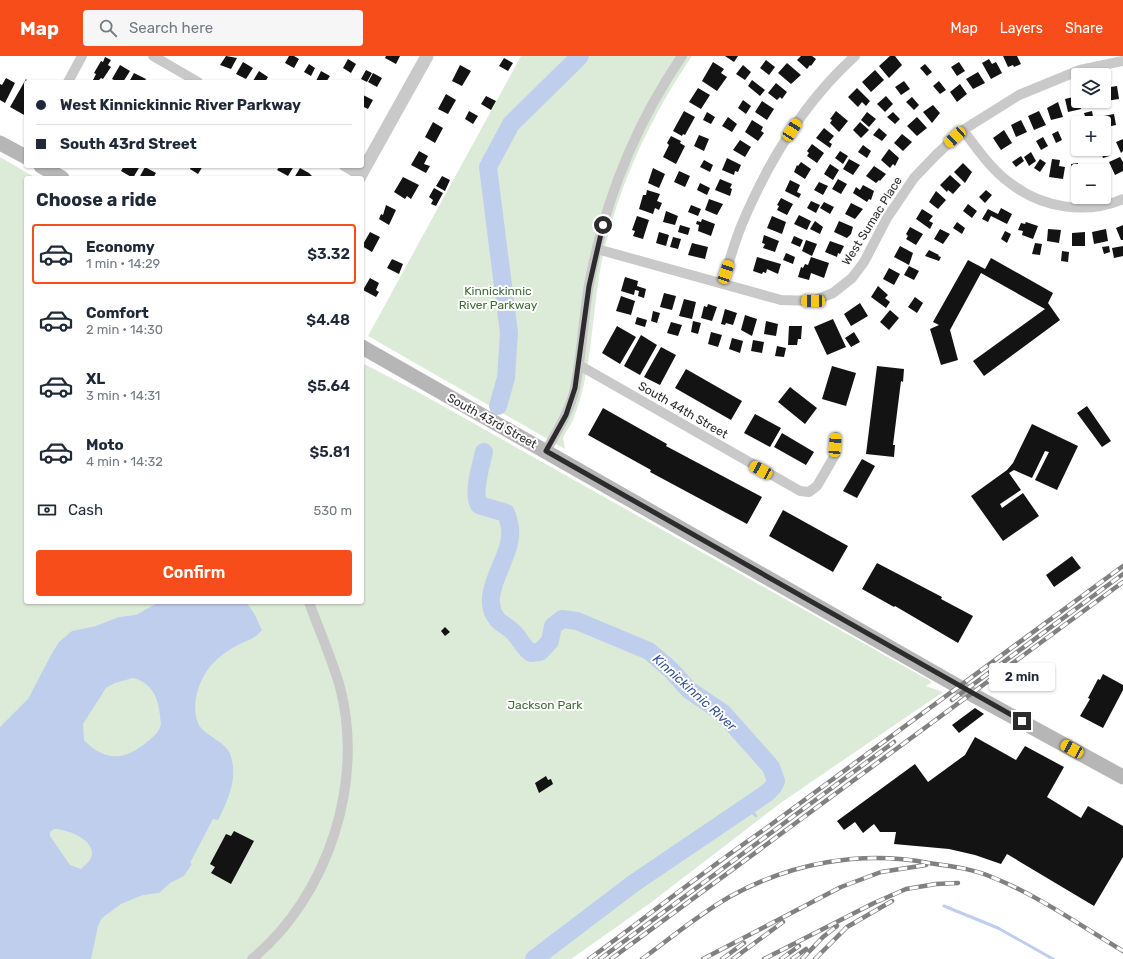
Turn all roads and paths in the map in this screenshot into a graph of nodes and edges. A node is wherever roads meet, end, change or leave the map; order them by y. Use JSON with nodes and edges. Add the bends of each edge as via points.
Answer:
{"nodes":[{"id":1,"x":82,"y":56,"type":"edge"},
{"id":2,"x":152,"y":56,"type":"edge"},
{"id":3,"x":427,"y":56,"type":"edge"},
{"id":4,"x":682,"y":56,"type":"edge"},
{"id":5,"x":854,"y":56,"type":"edge"},
{"id":6,"x":1123,"y":61,"type":"edge"},
{"id":7,"x":69,"y":80,"type":"edge"},
{"id":8,"x":194,"y":80,"type":"edge"},
{"id":9,"x":964,"y":130,"type":"junction"},
{"id":10,"x":0,"y":142,"type":"edge"},
{"id":11,"x":24,"y":156,"type":"edge"},
{"id":12,"x":44,"y":168,"type":"edge"},
{"id":13,"x":347,"y":168,"type":"edge"},
{"id":14,"x":58,"y":176,"type":"edge"},
{"id":15,"x":359,"y":176,"type":"edge"},
{"id":16,"x":361,"y":176,"type":"edge"},
{"id":17,"x":1123,"y":199,"type":"edge"},
{"id":18,"x":597,"y":249,"type":"junction"},
{"id":19,"x":723,"y":282,"type":"junction"},
{"id":20,"x":364,"y":348,"type":"edge"},
{"id":21,"x":579,"y":365,"type":"junction"},
{"id":22,"x":836,"y":437,"type":"dead end"},
{"id":23,"x":546,"y":451,"type":"junction"},
{"id":24,"x":310,"y":604,"type":"edge"},
{"id":25,"x":1123,"y":777,"type":"edge"},
{"id":26,"x":252,"y":959,"type":"edge"}],
"edges":[{"from":1,"to":7,"type":"street"},
{"from":2,"to":8,"type":"street"},
{"from":3,"to":16,"type":"street"},
{"from":4,"to":18,"type":"street","via":[[665,80],[635,137],[613,189]]},
{"from":5,"to":19,"type":"street","via":[[800,118],[767,168],[741,226]]},
{"from":6,"to":9,"type":"street","name":"West Sumac Place","via":[[1080,70],[1020,95]]},
{"from":9,"to":17,"type":"street","via":[[1001,175],[1031,196],[1054,205],[1077,208],[1104,206]]},
{"from":9,"to":19,"type":"street","name":"West Sumac Place","via":[[914,178],[887,218],[864,262],[852,278],[833,293],[813,301],[781,300]]},
{"from":10,"to":11,"type":"main road"},
{"from":12,"to":14,"type":"main road"},
{"from":13,"to":15,"type":"street"},
{"from":18,"to":19,"type":"street","name":"West Sumac Place"},
{"from":18,"to":21,"type":"street","via":[[589,286]]},
{"from":20,"to":23,"type":"main road","name":"South 43rd Street"},
{"from":21,"to":22,"type":"street","name":"South 44th Street","via":[[800,491],[809,492],[817,486],[835,454]]},
{"from":21,"to":23,"type":"street","via":[[571,401]]},
{"from":23,"to":25,"type":"main road","name":"South 43rd Street","via":[[970,693]]},
{"from":24,"to":26,"type":"street","via":[[340,688],[346,728],[346,775],[341,810],[329,849],[312,885],[291,919]]}]}
